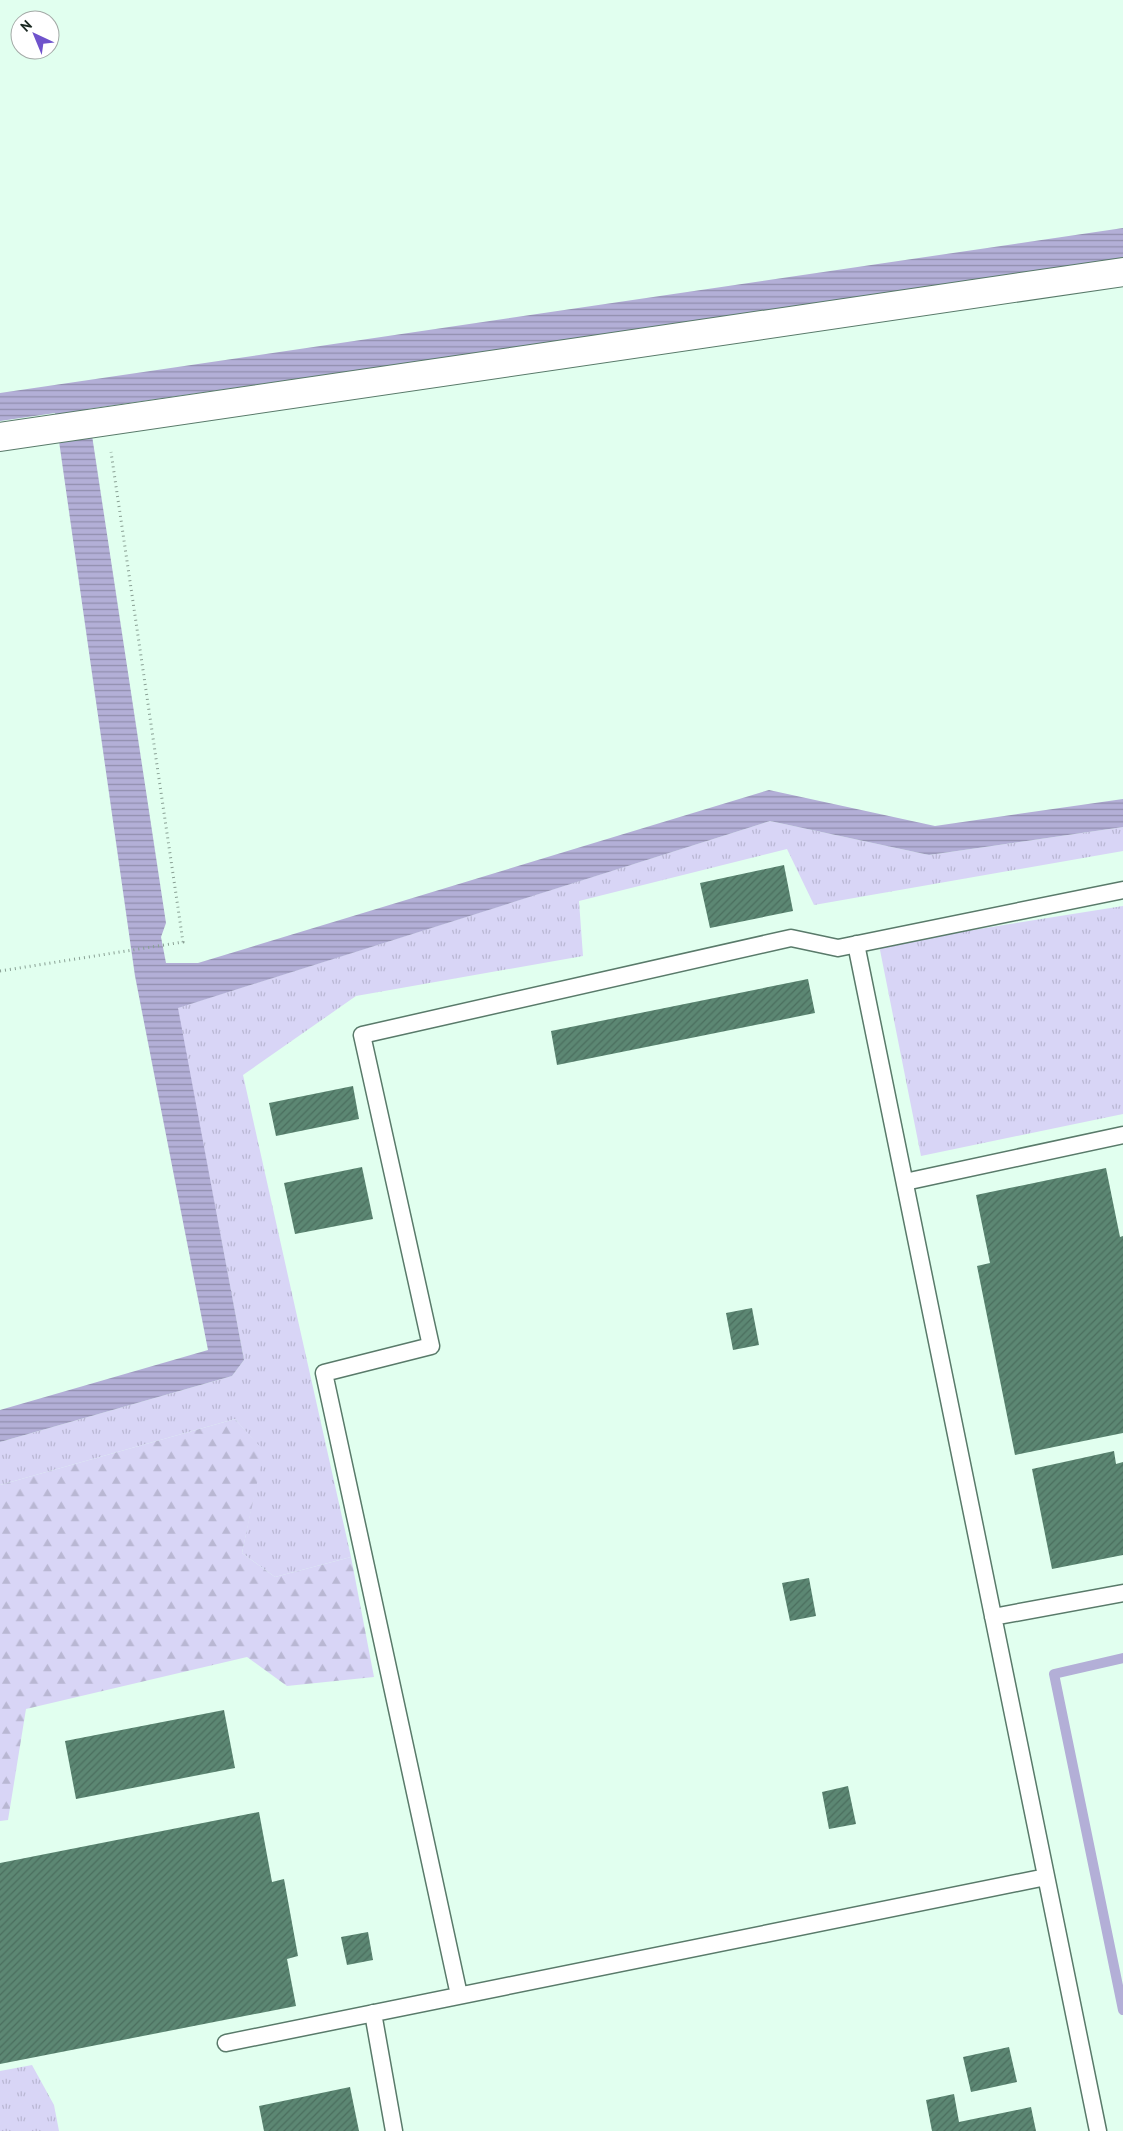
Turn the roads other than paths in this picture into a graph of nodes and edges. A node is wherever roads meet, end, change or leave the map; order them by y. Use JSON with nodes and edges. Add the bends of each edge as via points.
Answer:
{"nodes":[{"id":1,"x":1123,"y":272,"type":"edge"},
{"id":2,"x":0,"y":437,"type":"edge"},
{"id":3,"x":1123,"y":890,"type":"edge"},
{"id":4,"x":856,"y":944,"type":"junction"},
{"id":5,"x":1123,"y":1135,"type":"edge"},
{"id":6,"x":905,"y":1182,"type":"junction"},
{"id":7,"x":1123,"y":1593,"type":"edge"},
{"id":8,"x":994,"y":1617,"type":"junction"},
{"id":9,"x":1046,"y":1877,"type":"junction"},
{"id":10,"x":459,"y":1995,"type":"junction"},
{"id":11,"x":373,"y":2013,"type":"junction"},
{"id":12,"x":226,"y":2044,"type":"dead end"},
{"id":13,"x":394,"y":2131,"type":"edge"},
{"id":14,"x":1098,"y":2131,"type":"edge"}],
"edges":[{"from":1,"to":2,"type":"street"},
{"from":3,"to":4,"type":"lane"},
{"from":4,"to":6,"type":"lane"},
{"from":4,"to":10,"type":"lane","via":[[838,948],[791,938],[362,1035],[431,1346],[324,1373]]},
{"from":5,"to":6,"type":"lane"},
{"from":6,"to":8,"type":"lane"},
{"from":7,"to":8,"type":"lane"},
{"from":8,"to":9,"type":"lane"},
{"from":9,"to":10,"type":"lane"},
{"from":9,"to":14,"type":"lane"},
{"from":10,"to":11,"type":"lane"},
{"from":11,"to":12,"type":"lane"},
{"from":11,"to":13,"type":"lane"}]}
